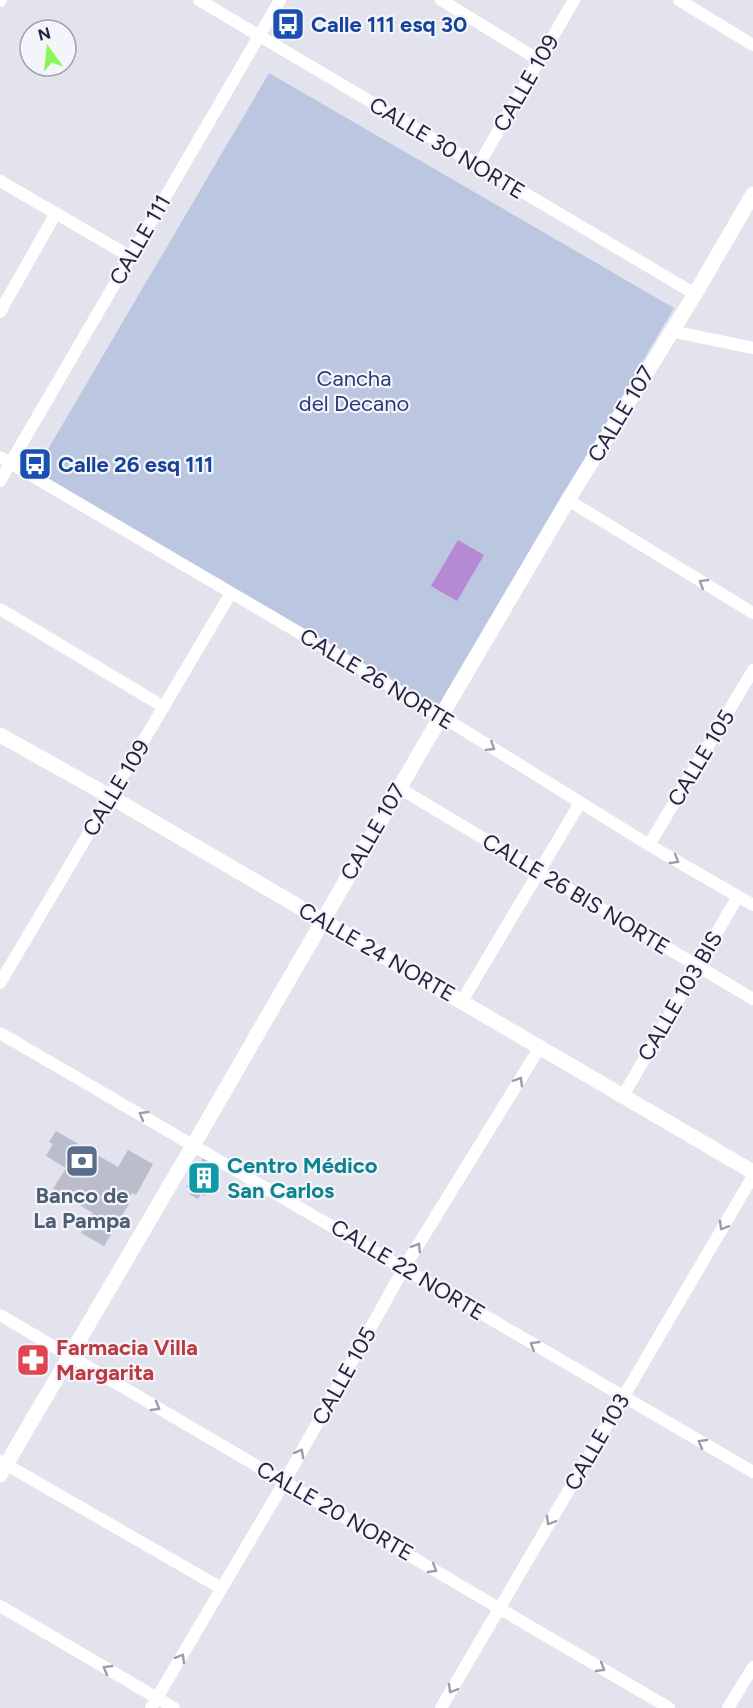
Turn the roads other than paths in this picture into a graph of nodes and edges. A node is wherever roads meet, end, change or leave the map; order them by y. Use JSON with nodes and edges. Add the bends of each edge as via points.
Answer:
{"nodes":[{"id":1,"x":198,"y":0,"type":"edge"},
{"id":2,"x":280,"y":0,"type":"edge"},
{"id":3,"x":441,"y":0,"type":"edge"},
{"id":4,"x":574,"y":0,"type":"edge"},
{"id":5,"x":679,"y":0,"type":"edge"},
{"id":6,"x":259,"y":37,"type":"junction"},
{"id":7,"x":753,"y":45,"type":"edge"},
{"id":8,"x":539,"y":60,"type":"junction"},
{"id":9,"x":478,"y":166,"type":"junction"},
{"id":10,"x":0,"y":181,"type":"edge"},
{"id":11,"x":753,"y":194,"type":"edge"},
{"id":12,"x":56,"y":213,"type":"junction"},
{"id":13,"x":131,"y":257,"type":"junction"},
{"id":14,"x":695,"y":294,"type":"junction"},
{"id":15,"x":0,"y":312,"type":"edge"},
{"id":16,"x":671,"y":331,"type":"junction"},
{"id":17,"x":753,"y":348,"type":"edge"},
{"id":18,"x":5,"y":460,"type":"edge"},
{"id":19,"x":0,"y":481,"type":"edge"},
{"id":20,"x":568,"y":501,"type":"junction"},
{"id":21,"x":231,"y":592,"type":"junction"},
{"id":22,"x":0,"y":609,"type":"edge"},
{"id":23,"x":753,"y":613,"type":"edge"},
{"id":24,"x":753,"y":670,"type":"edge"},
{"id":25,"x":164,"y":707,"type":"junction"},
{"id":26,"x":441,"y":716,"type":"junction"},
{"id":27,"x":0,"y":735,"type":"edge"},
{"id":28,"x":399,"y":788,"type":"junction"},
{"id":29,"x":111,"y":797,"type":"junction"},
{"id":30,"x":580,"y":803,"type":"junction"},
{"id":31,"x":649,"y":845,"type":"junction"},
{"id":32,"x":540,"y":872,"type":"junction"},
{"id":33,"x":738,"y":896,"type":"junction"},
{"id":34,"x":753,"y":905,"type":"edge"},
{"id":35,"x":322,"y":920,"type":"junction"},
{"id":36,"x":698,"y":967,"type":"junction"},
{"id":37,"x":0,"y":983,"type":"edge"},
{"id":38,"x":753,"y":999,"type":"edge"},
{"id":39,"x":462,"y":1001,"type":"junction"},
{"id":40,"x":0,"y":1033,"type":"edge"},
{"id":41,"x":540,"y":1047,"type":"junction"},
{"id":42,"x":623,"y":1096,"type":"junction"},
{"id":43,"x":194,"y":1144,"type":"junction"},
{"id":44,"x":753,"y":1174,"type":"edge"},
{"id":45,"x":404,"y":1268,"type":"junction"},
{"id":46,"x":0,"y":1315,"type":"edge"},
{"id":47,"x":69,"y":1357,"type":"junction"},
{"id":48,"x":623,"y":1397,"type":"junction"},
{"id":49,"x":2,"y":1467,"type":"edge"},
{"id":50,"x":753,"y":1472,"type":"edge"},
{"id":51,"x":285,"y":1481,"type":"junction"},
{"id":52,"x":221,"y":1588,"type":"junction"},
{"id":53,"x":0,"y":1606,"type":"edge"},
{"id":54,"x":500,"y":1608,"type":"junction"},
{"id":55,"x":753,"y":1667,"type":"edge"},
{"id":56,"x":154,"y":1703,"type":"edge"},
{"id":57,"x":174,"y":1708,"type":"edge"},
{"id":58,"x":441,"y":1708,"type":"edge"},
{"id":59,"x":669,"y":1708,"type":"edge"},
{"id":60,"x":728,"y":1708,"type":"edge"}],
"edges":[{"from":1,"to":6,"type":"street","name":"CALLE 30 NORTE"},
{"from":2,"to":6,"type":"street","name":"CALLE 111"},
{"from":3,"to":8,"type":"street"},
{"from":4,"to":8,"type":"street","name":"CALLE 109"},
{"from":5,"to":7,"type":"street"},
{"from":6,"to":9,"type":"street","name":"CALLE 30 NORTE"},
{"from":6,"to":13,"type":"street","name":"CALLE 111"},
{"from":8,"to":9,"type":"street","name":"CALLE 109"},
{"from":9,"to":14,"type":"street","name":"CALLE 30 NORTE"},
{"from":10,"to":12,"type":"street"},
{"from":11,"to":14,"type":"street","name":"CALLE 107"},
{"from":12,"to":13,"type":"street"},
{"from":12,"to":15,"type":"street"},
{"from":13,"to":18,"type":"street","name":"CALLE 111"},
{"from":14,"to":16,"type":"street","name":"CALLE 107"},
{"from":16,"to":17,"type":"street"},
{"from":16,"to":20,"type":"street","name":"CALLE 107"},
{"from":18,"to":19,"type":"street","name":"CALLE 111"},
{"from":18,"to":21,"type":"street","name":"CALLE 26 NORTE"},
{"from":23,"to":20,"type":"street","one_way":true},
{"from":20,"to":26,"type":"street","name":"CALLE 107"},
{"from":21,"to":25,"type":"street","name":"CALLE 109"},
{"from":21,"to":26,"type":"street","name":"CALLE 26 NORTE"},
{"from":22,"to":25,"type":"street"},
{"from":24,"to":31,"type":"street","name":"CALLE 105"},
{"from":25,"to":29,"type":"street","name":"CALLE 109"},
{"from":26,"to":28,"type":"street","name":"CALLE 107"},
{"from":26,"to":30,"type":"street","name":"CALLE 26 NORTE","one_way":true},
{"from":27,"to":29,"type":"street","name":"CALLE 24 NORTE"},
{"from":28,"to":32,"type":"street","name":"CALLE 26 BIS NORTE"},
{"from":28,"to":35,"type":"street","name":"CALLE 107"},
{"from":29,"to":35,"type":"street","name":"CALLE 24 NORTE"},
{"from":29,"to":37,"type":"street","name":"CALLE 109"},
{"from":30,"to":31,"type":"street","name":"CALLE 26 NORTE"},
{"from":30,"to":32,"type":"street"},
{"from":31,"to":33,"type":"street","name":"CALLE 26 NORTE","one_way":true},
{"from":32,"to":36,"type":"street","name":"CALLE 26 BIS NORTE"},
{"from":32,"to":39,"type":"street"},
{"from":33,"to":34,"type":"street","name":"CALLE 26 NORTE"},
{"from":33,"to":36,"type":"street","name":"CALLE 103 BIS"},
{"from":35,"to":39,"type":"street","name":"CALLE 24 NORTE"},
{"from":35,"to":43,"type":"street","name":"CALLE 107"},
{"from":36,"to":38,"type":"street","name":"CALLE 26 BIS NORTE"},
{"from":36,"to":42,"type":"street","name":"CALLE 103 BIS"},
{"from":39,"to":41,"type":"street","name":"CALLE 24 NORTE"},
{"from":43,"to":40,"type":"street","name":"CALLE 22 NORTE","one_way":true},
{"from":41,"to":42,"type":"street","name":"CALLE 24 NORTE"},
{"from":45,"to":41,"type":"street","name":"CALLE 105","one_way":true},
{"from":42,"to":44,"type":"street","name":"CALLE 24 NORTE"},
{"from":43,"to":45,"type":"street","name":"CALLE 22 NORTE"},
{"from":43,"to":47,"type":"street","name":"CALLE 107"},
{"from":44,"to":48,"type":"street","name":"CALLE 103","one_way":true},
{"from":48,"to":45,"type":"street","name":"CALLE 22 NORTE","one_way":true},
{"from":51,"to":45,"type":"street","name":"CALLE 105","one_way":true},
{"from":46,"to":47,"type":"street","name":"CALLE 20 NORTE"},
{"from":47,"to":49,"type":"street","name":"CALLE 107"},
{"from":47,"to":51,"type":"street","name":"CALLE 20 NORTE","one_way":true},
{"from":50,"to":48,"type":"street","name":"CALLE 22 NORTE","one_way":true},
{"from":48,"to":54,"type":"street","name":"CALLE 103","one_way":true},
{"from":49,"to":52,"type":"street"},
{"from":51,"to":52,"type":"street","name":"CALLE 105"},
{"from":51,"to":54,"type":"street","name":"CALLE 20 NORTE","one_way":true},
{"from":56,"to":52,"type":"street","name":"CALLE 105","one_way":true},
{"from":56,"to":53,"type":"street","one_way":true},
{"from":54,"to":58,"type":"street","name":"CALLE 103","one_way":true},
{"from":54,"to":59,"type":"street","name":"CALLE 20 NORTE","one_way":true},
{"from":55,"to":60,"type":"street"},
{"from":56,"to":57,"type":"street"}]}
